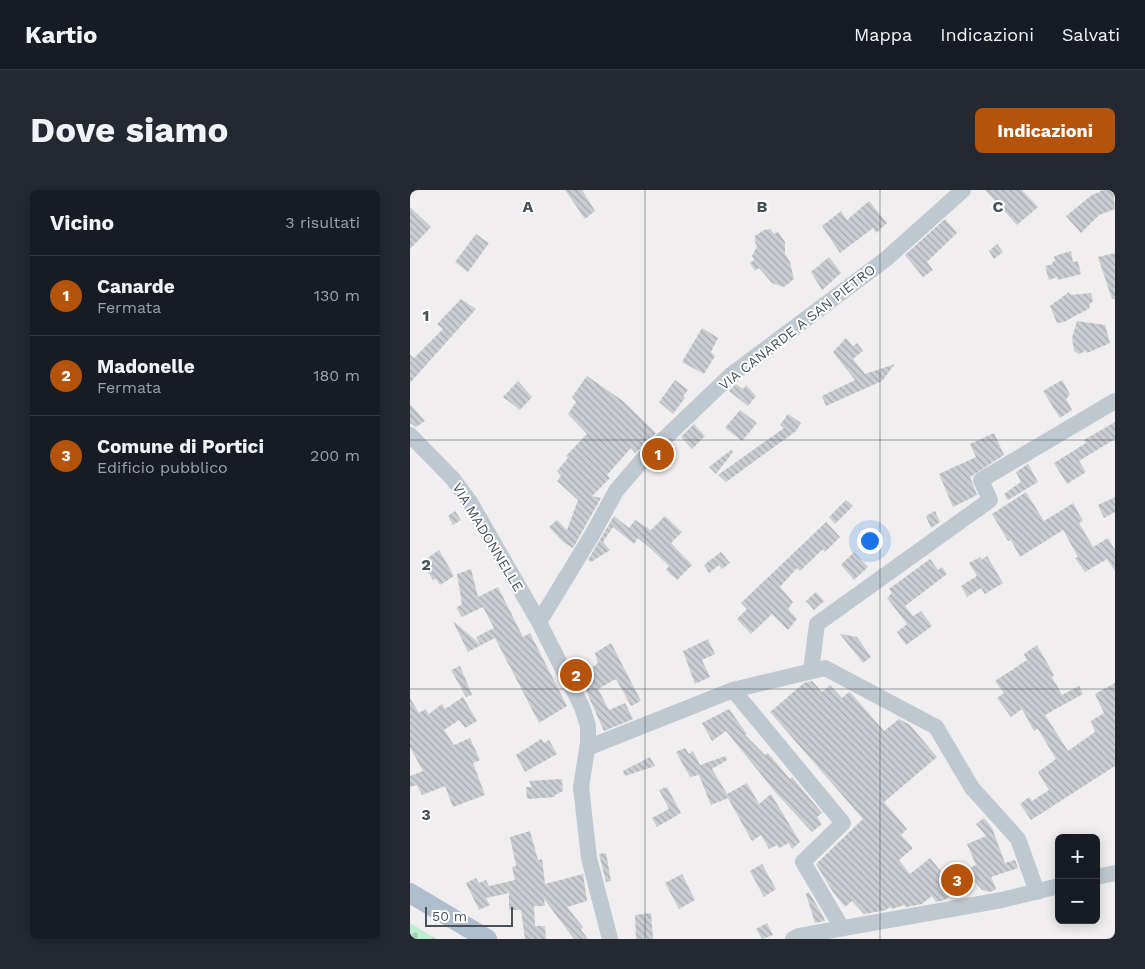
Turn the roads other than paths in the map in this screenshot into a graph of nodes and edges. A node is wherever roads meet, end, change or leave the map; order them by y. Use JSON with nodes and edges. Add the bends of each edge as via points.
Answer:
{"nodes":[{"id":1,"x":963,"y":190,"type":"edge"},
{"id":2,"x":1115,"y":401,"type":"edge"},
{"id":3,"x":410,"y":435,"type":"edge"},
{"id":4,"x":539,"y":622,"type":"junction"},
{"id":5,"x":811,"y":671,"type":"junction"},
{"id":6,"x":733,"y":690,"type":"junction"},
{"id":7,"x":587,"y":748,"type":"junction"},
{"id":8,"x":1115,"y":873,"type":"edge"},
{"id":9,"x":1100,"y":876,"type":"edge"},
{"id":10,"x":1055,"y":887,"type":"edge"},
{"id":11,"x":1036,"y":892,"type":"junction"},
{"id":12,"x":410,"y":893,"type":"edge"},
{"id":13,"x":842,"y":928,"type":"junction"},
{"id":14,"x":487,"y":939,"type":"edge"},
{"id":15,"x":610,"y":939,"type":"edge"},
{"id":16,"x":793,"y":939,"type":"edge"}],
"edges":[{"from":1,"to":4,"type":"street","name":"VIA CANARDE A SAN PIETRO","via":[[886,259],[731,375],[645,457],[616,491]]},
{"from":2,"to":5,"type":"street","via":[[981,480],[990,500],[817,624]]},
{"from":3,"to":4,"type":"street","name":"VIA MADONNELLE","via":[[453,479],[470,502]]},
{"from":4,"to":7,"type":"street","name":"VIA MADONNELLE","via":[[582,707],[588,726]]},
{"from":5,"to":6,"type":"street"},
{"from":5,"to":11,"type":"street","via":[[825,668],[936,727],[972,788],[1018,840]]},
{"from":6,"to":7,"type":"street"},
{"from":6,"to":13,"type":"street","via":[[843,822],[802,862]]},
{"from":7,"to":15,"type":"street","name":"VIA MADONNELLE","via":[[581,787],[589,858]]},
{"from":8,"to":9,"type":"street"},
{"from":10,"to":11,"type":"street"},
{"from":11,"to":13,"type":"street"},
{"from":12,"to":14,"type":"main road"},
{"from":13,"to":16,"type":"street"}]}
